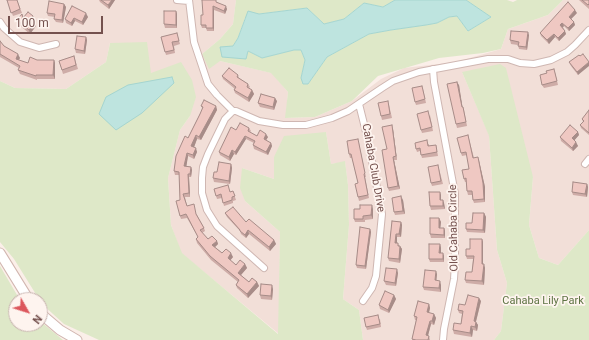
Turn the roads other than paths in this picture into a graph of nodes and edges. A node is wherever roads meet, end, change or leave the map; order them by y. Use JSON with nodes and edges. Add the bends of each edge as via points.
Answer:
{"nodes":[{"id":1,"x":177,"y":0,"type":"edge"},
{"id":2,"x":189,"y":1,"type":"edge"},
{"id":3,"x":0,"y":22,"type":"edge"},
{"id":4,"x":589,"y":30,"type":"edge"},
{"id":5,"x":56,"y":44,"type":"dead end"},
{"id":6,"x":433,"y":69,"type":"junction"},
{"id":7,"x":360,"y":104,"type":"junction"},
{"id":8,"x":233,"y":111,"type":"junction"},
{"id":9,"x":0,"y":253,"type":"edge"},
{"id":10,"x":264,"y":268,"type":"dead end"},
{"id":11,"x":24,"y":292,"type":"edge"},
{"id":12,"x":363,"y":301,"type":"dead end"},
{"id":13,"x":48,"y":319,"type":"edge"},
{"id":14,"x":77,"y":340,"type":"edge"},
{"id":15,"x":443,"y":340,"type":"edge"}],
"edges":[{"from":1,"to":2,"type":"street"},
{"from":2,"to":8,"type":"street","via":[[194,42],[208,84]]},
{"from":3,"to":5,"type":"street","via":[[20,42],[40,48]]},
{"from":4,"to":6,"type":"street","via":[[559,57],[534,64],[488,59]]},
{"from":6,"to":7,"type":"street","via":[[393,81]]},
{"from":6,"to":15,"type":"street","name":"Old Cahaba Circle","via":[[455,194],[454,279]]},
{"from":7,"to":8,"type":"street","via":[[332,118],[295,126],[260,121]]},
{"from":7,"to":12,"type":"street","name":"Cahaba Club Drive","via":[[382,214],[376,276]]},
{"from":8,"to":10,"type":"street","via":[[225,119],[203,167],[202,193],[207,210],[217,226]]},
{"from":9,"to":11,"type":"street"},
{"from":13,"to":14,"type":"street"}]}
